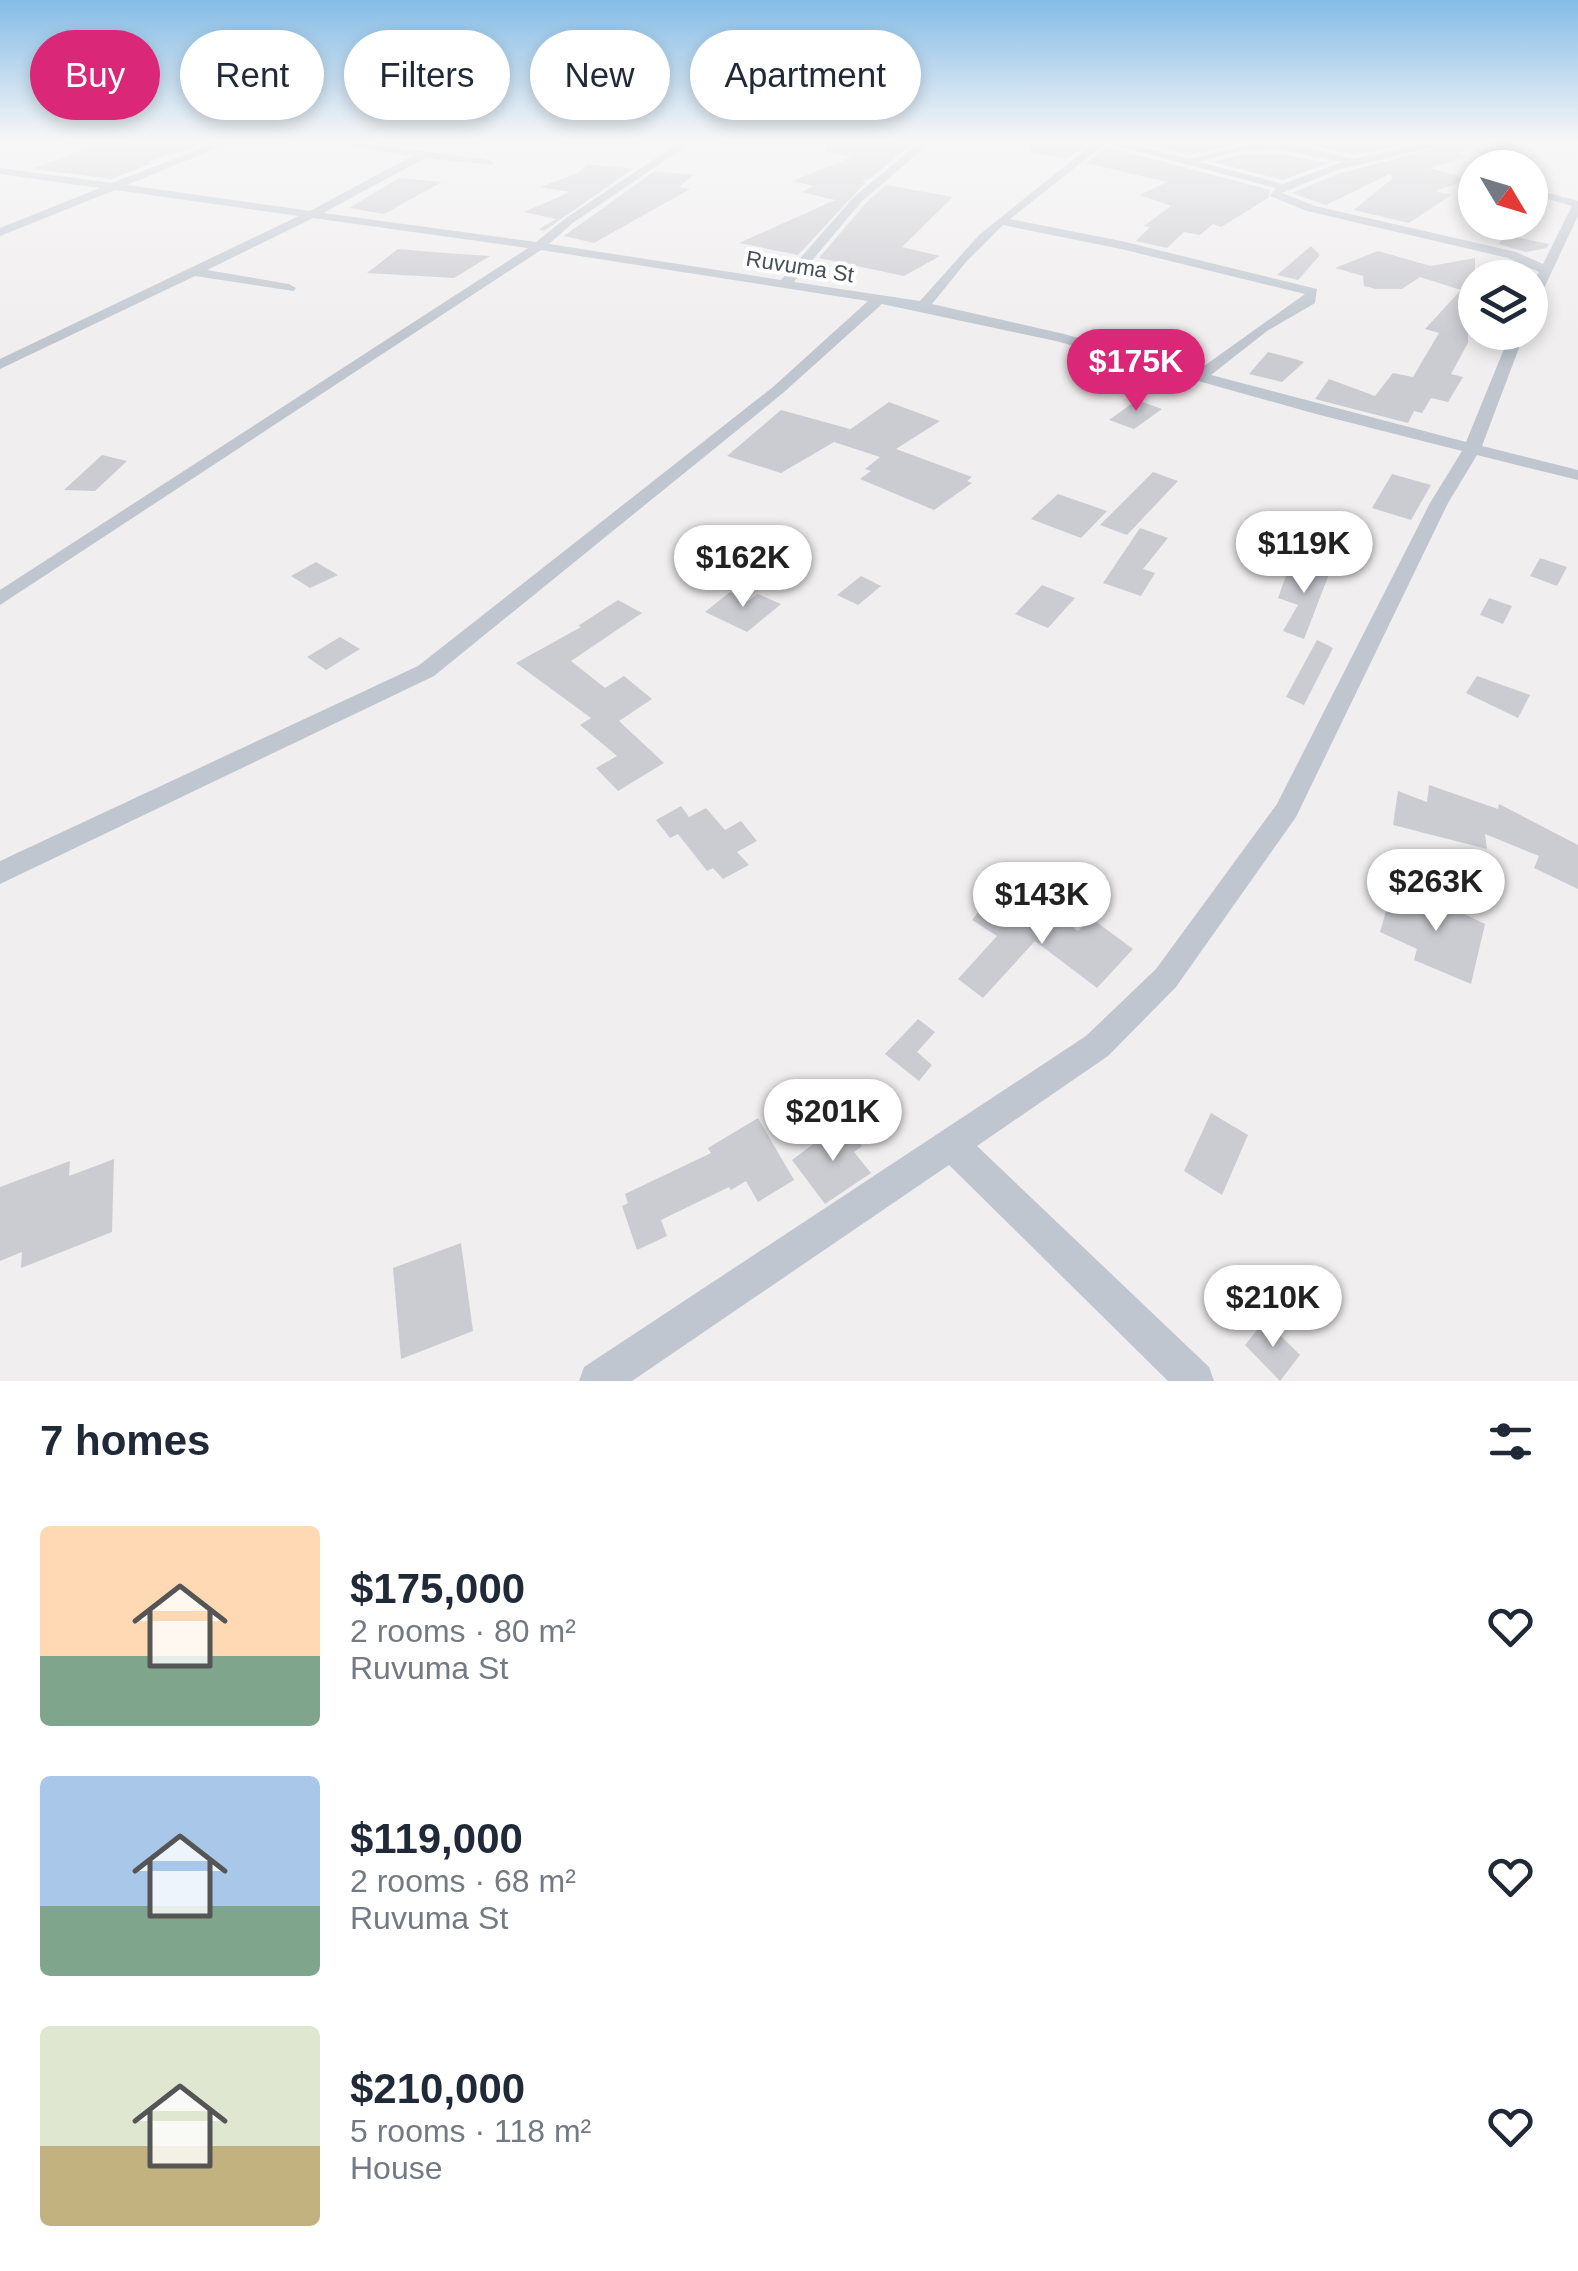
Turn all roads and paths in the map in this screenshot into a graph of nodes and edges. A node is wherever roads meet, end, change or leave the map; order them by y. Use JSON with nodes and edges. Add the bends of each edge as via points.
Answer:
{"nodes":[{"id":1,"x":61,"y":206,"type":"edge"},
{"id":2,"x":251,"y":206,"type":"edge"},
{"id":3,"x":327,"y":206,"type":"edge"},
{"id":4,"x":590,"y":206,"type":"edge"},
{"id":5,"x":852,"y":206,"type":"edge"},
{"id":6,"x":1020,"y":206,"type":"edge"},
{"id":7,"x":1301,"y":206,"type":"edge"},
{"id":8,"x":1577,"y":206,"type":"edge"},
{"id":9,"x":310,"y":215,"type":"junction"},
{"id":10,"x":1001,"y":221,"type":"junction"},
{"id":11,"x":0,"y":232,"type":"edge"},
{"id":12,"x":539,"y":246,"type":"junction"},
{"id":13,"x":1519,"y":260,"type":"edge"},
{"id":14,"x":1548,"y":264,"type":"edge"},
{"id":15,"x":191,"y":272,"type":"junction"},
{"id":16,"x":786,"y":284,"type":"junction"},
{"id":17,"x":289,"y":288,"type":"dead end"},
{"id":18,"x":879,"y":299,"type":"junction"},
{"id":19,"x":924,"y":306,"type":"junction"},
{"id":20,"x":0,"y":345,"type":"edge"},
{"id":21,"x":1511,"y":350,"type":"edge"},
{"id":22,"x":29,"y":351,"type":"junction"},
{"id":23,"x":0,"y":366,"type":"edge"},
{"id":24,"x":1200,"y":376,"type":"junction"},
{"id":25,"x":1472,"y":449,"type":"junction"},
{"id":26,"x":1578,"y":475,"type":"edge"},
{"id":27,"x":0,"y":600,"type":"edge"},
{"id":28,"x":0,"y":873,"type":"edge"},
{"id":29,"x":951,"y":1144,"type":"junction"},
{"id":30,"x":598,"y":1381,"type":"edge"},
{"id":31,"x":1195,"y":1381,"type":"edge"}],
"edges":[{"from":1,"to":11,"type":"street"},
{"from":2,"to":9,"type":"street","name":"Ruvuma St"},
{"from":3,"to":9,"type":"street"},
{"from":4,"to":12,"type":"street"},
{"from":5,"to":16,"type":"street"},
{"from":6,"to":10,"type":"street"},
{"from":7,"to":13,"type":"street"},
{"from":8,"to":14,"type":"street"},
{"from":9,"to":12,"type":"street","name":"Ruvuma St"},
{"from":9,"to":15,"type":"street"},
{"from":10,"to":19,"type":"street"},
{"from":10,"to":24,"type":"street","via":[[1312,292],[1310,300]]},
{"from":12,"to":16,"type":"street","name":"Ruvuma St"},
{"from":12,"to":27,"type":"street"},
{"from":15,"to":17,"type":"street"},
{"from":15,"to":22,"type":"street"},
{"from":16,"to":18,"type":"street","name":"Ruvuma St"},
{"from":18,"to":19,"type":"street","name":"Ruvuma St"},
{"from":18,"to":28,"type":"street","via":[[778,390],[426,670]]},
{"from":19,"to":24,"type":"street","name":"Ruvuma St"},
{"from":20,"to":22,"type":"street"},
{"from":21,"to":25,"type":"street"},
{"from":22,"to":23,"type":"street"},
{"from":24,"to":25,"type":"street","name":"Ruvuma St"},
{"from":25,"to":26,"type":"street","name":"Ruvuma St"},
{"from":25,"to":29,"type":"street","via":[[1438,504],[1287,810],[1221,907],[1166,978],[1097,1046]]},
{"from":29,"to":30,"type":"street"},
{"from":29,"to":31,"type":"street"}]}
